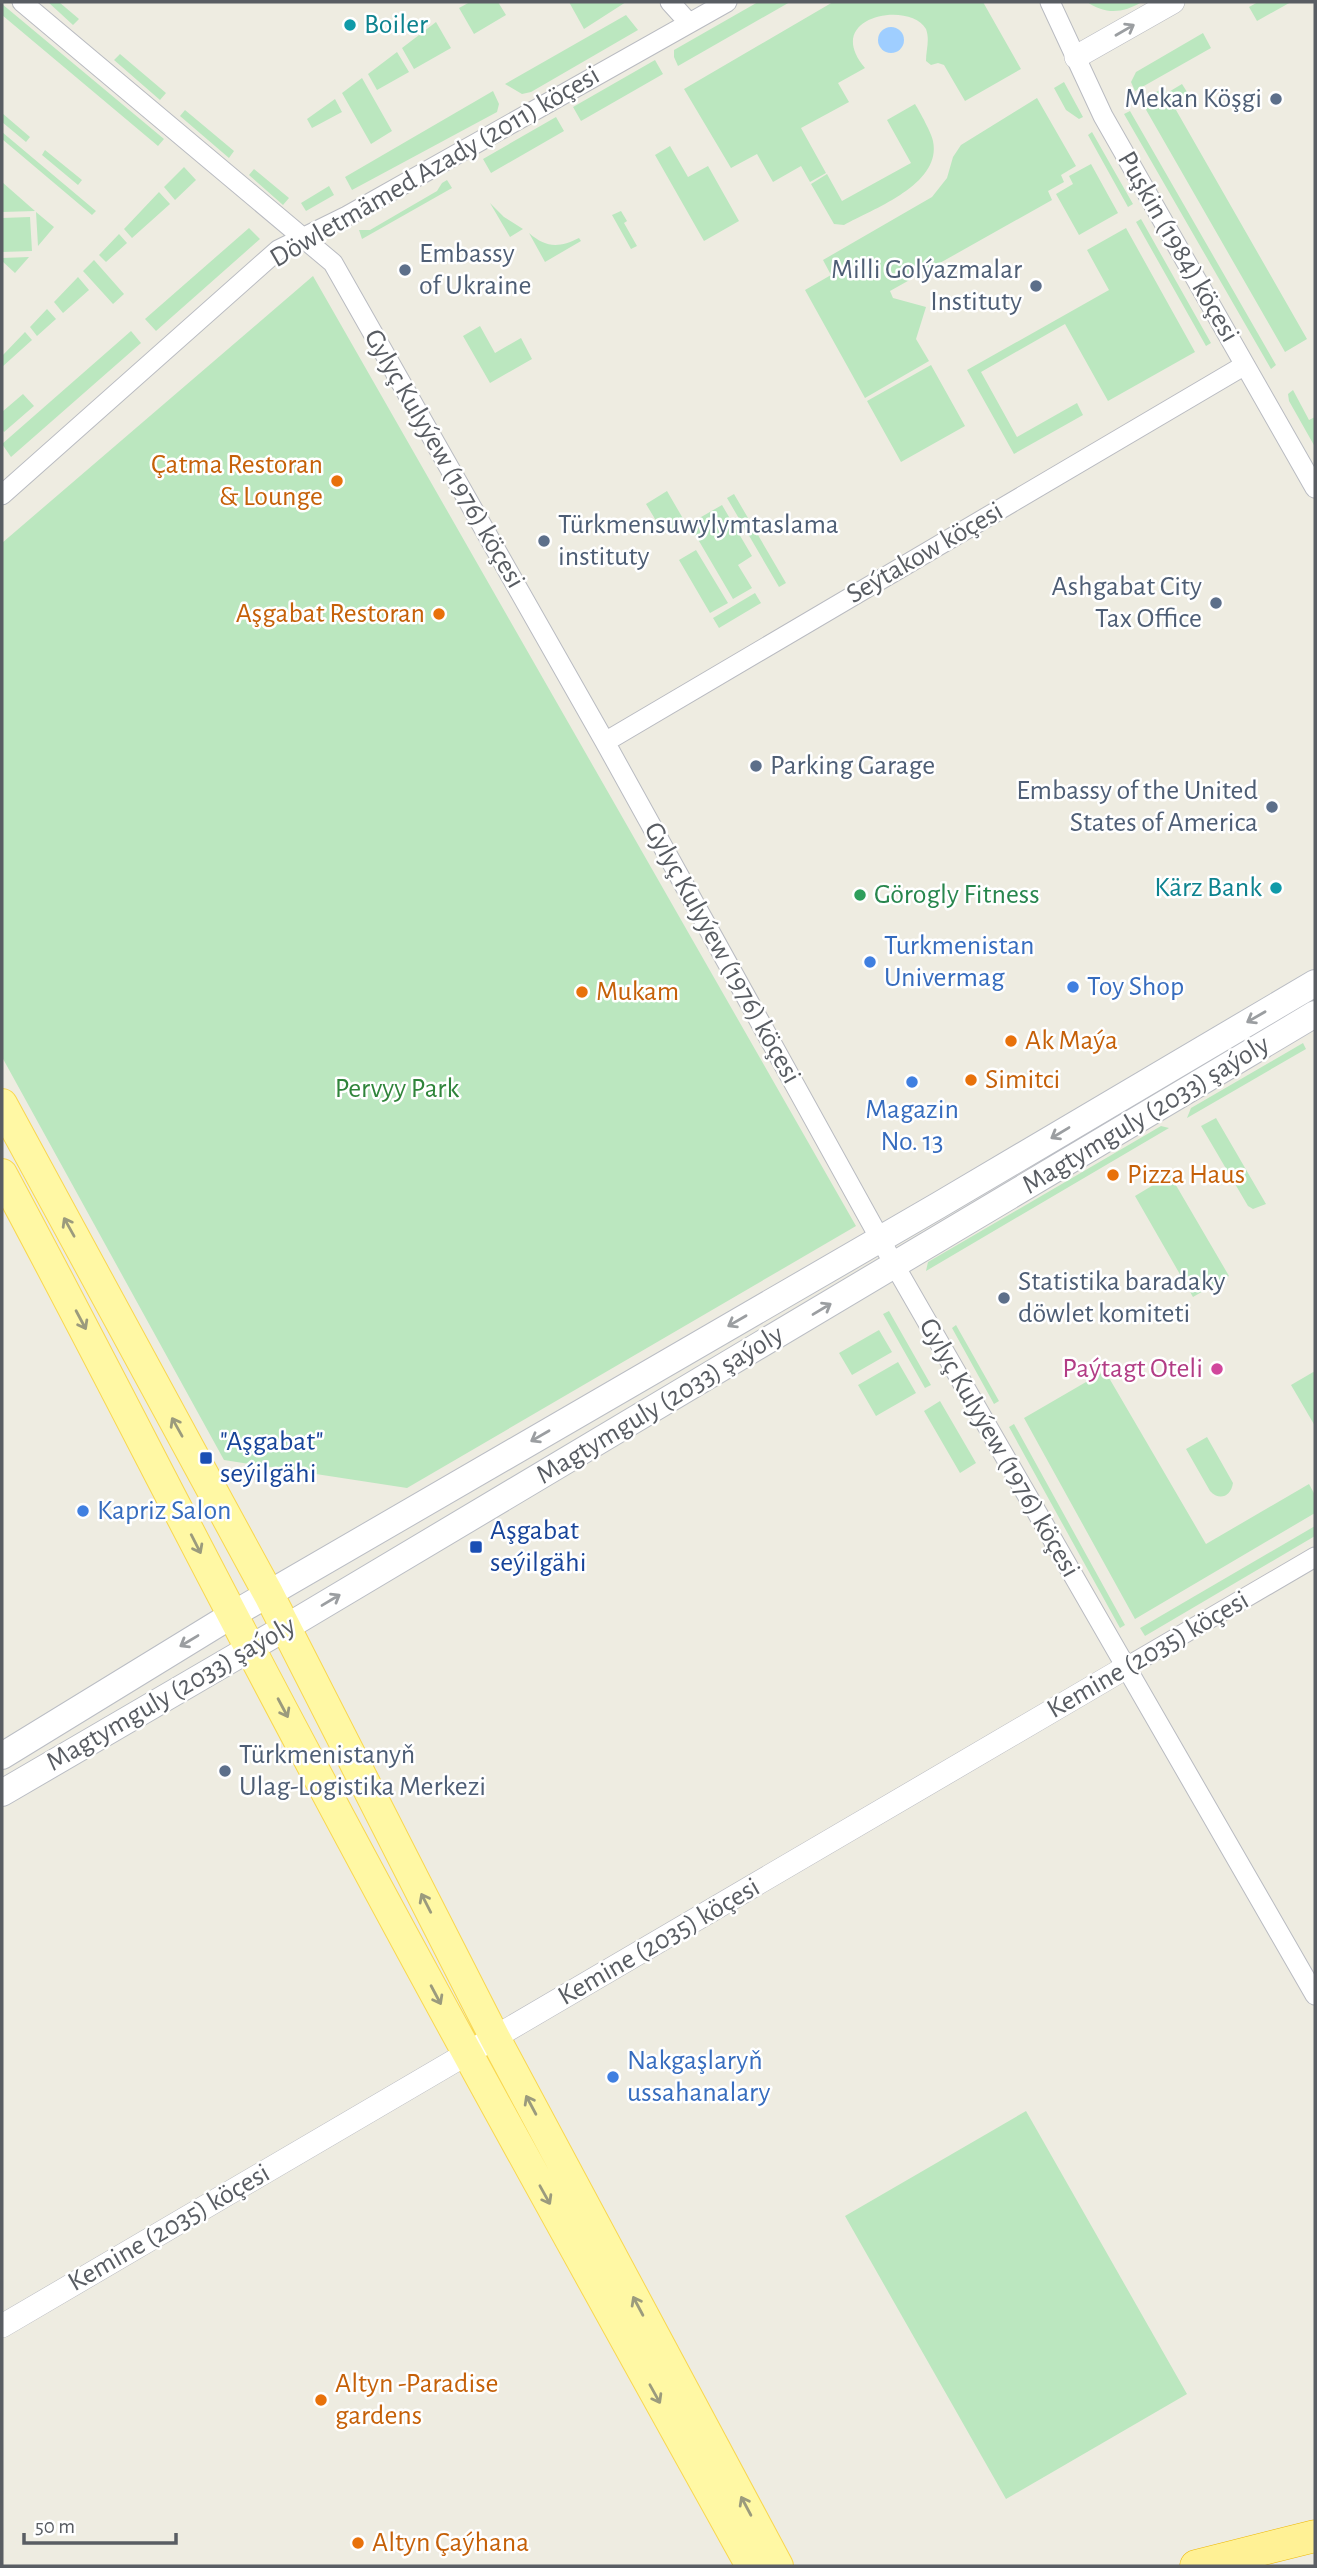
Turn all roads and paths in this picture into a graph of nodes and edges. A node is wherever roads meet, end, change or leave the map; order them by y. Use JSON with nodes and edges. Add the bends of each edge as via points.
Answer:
{"nodes":[{"id":1,"x":22,"y":2,"type":"edge"},
{"id":2,"x":670,"y":2,"type":"edge"},
{"id":3,"x":727,"y":2,"type":"edge"},
{"id":4,"x":1050,"y":2,"type":"edge"},
{"id":5,"x":1174,"y":2,"type":"edge"},
{"id":6,"x":689,"y":23,"type":"junction"},
{"id":7,"x":1076,"y":57,"type":"junction"},
{"id":8,"x":303,"y":238,"type":"junction"},
{"id":9,"x":1245,"y":365,"type":"junction"},
{"id":10,"x":1315,"y":488,"type":"edge"},
{"id":11,"x":2,"y":495,"type":"edge"},
{"id":12,"x":605,"y":742,"type":"junction"},
{"id":13,"x":1315,"y":983,"type":"edge"},
{"id":14,"x":1315,"y":1014,"type":"edge"},
{"id":15,"x":2,"y":1104,"type":"edge"},
{"id":16,"x":2,"y":1174,"type":"edge"},
{"id":17,"x":880,"y":1238,"type":"junction"},
{"id":18,"x":895,"y":1266,"type":"junction"},
{"id":19,"x":1315,"y":1557,"type":"edge"},
{"id":20,"x":269,"y":1595,"type":"junction"},
{"id":21,"x":232,"y":1615,"type":"junction"},
{"id":22,"x":285,"y":1628,"type":"junction"},
{"id":23,"x":251,"y":1647,"type":"junction"},
{"id":24,"x":1125,"y":1668,"type":"junction"},
{"id":25,"x":2,"y":1756,"type":"edge"},
{"id":26,"x":2,"y":1793,"type":"edge"},
{"id":27,"x":1315,"y":1995,"type":"edge"},
{"id":28,"x":495,"y":2038,"type":"junction"},
{"id":29,"x":468,"y":2054,"type":"junction"},
{"id":30,"x":2,"y":2326,"type":"edge"},
{"id":31,"x":1315,"y":2536,"type":"edge"},
{"id":32,"x":751,"y":2566,"type":"edge"},
{"id":33,"x":778,"y":2566,"type":"edge"},
{"id":34,"x":1196,"y":2566,"type":"edge"}],
"edges":[{"from":1,"to":8,"type":"street","name":"Gylyç Kulyýew (1976) köçesi"},
{"from":2,"to":6,"type":"street"},
{"from":3,"to":6,"type":"street","name":"Döwletmämed Azady (2011) köçesi"},
{"from":4,"to":7,"type":"street","name":"Puşkin (1984) köçesi"},
{"from":7,"to":5,"type":"street","one_way":true},
{"from":6,"to":8,"type":"street","name":"Döwletmämed Azady (2011) köçesi"},
{"from":7,"to":9,"type":"street","name":"Puşkin (1984) köçesi","via":[[1103,116]]},
{"from":8,"to":11,"type":"street","name":"Döwletmämed Azady (2011) köçesi","via":[[278,250]]},
{"from":8,"to":12,"type":"street","name":"Gylyç Kulyýew (1976) köçesi","via":[[333,264]]},
{"from":9,"to":10,"type":"street","name":"Puşkin (1984) köçesi"},
{"from":9,"to":12,"type":"street","name":"Seýtakow köçesi"},
{"from":12,"to":17,"type":"street","name":"Gylyç Kulyýew (1976) köçesi"},
{"from":13,"to":17,"type":"main road","name":"Magtymguly (2033) şaýoly","one_way":true},
{"from":14,"to":18,"type":"main road","name":"Magtymguly (2033) şaýoly"},
{"from":20,"to":15,"type":"main road","one_way":true},
{"from":16,"to":21,"type":"main road","one_way":true},
{"from":17,"to":18,"type":"street","name":"Gylyç Kulyýew (1976) köçesi"},
{"from":17,"to":20,"type":"main road","name":"Magtymguly (2033) şaýoly","one_way":true},
{"from":22,"to":18,"type":"main road","name":"Magtymguly (2033) şaýoly","one_way":true},
{"from":18,"to":24,"type":"street","name":"Gylyç Kulyýew (1976) köçesi"},
{"from":19,"to":24,"type":"street","name":"Kemine (2035) köçesi"},
{"from":20,"to":21,"type":"main road","name":"Magtymguly (2033) şaýoly"},
{"from":20,"to":22,"type":"main road"},
{"from":21,"to":23,"type":"main road"},
{"from":21,"to":25,"type":"main road","name":"Magtymguly (2033) şaýoly","one_way":true},
{"from":22,"to":23,"type":"main road","name":"Magtymguly (2033) şaýoly"},
{"from":28,"to":22,"type":"main road","one_way":true},
{"from":23,"to":26,"type":"main road","name":"Magtymguly (2033) şaýoly"},
{"from":23,"to":29,"type":"main road","one_way":true},
{"from":24,"to":27,"type":"street","name":"Gylyç Kulyýew (1976) köçesi"},
{"from":24,"to":28,"type":"street","name":"Kemine (2035) köçesi"},
{"from":28,"to":29,"type":"street","name":"Kemine (2035) köçesi"},
{"from":33,"to":28,"type":"main road","one_way":true},
{"from":29,"to":30,"type":"street","name":"Kemine (2035) köçesi"},
{"from":29,"to":32,"type":"main road","one_way":true},
{"from":31,"to":34,"type":"highway"}]}
